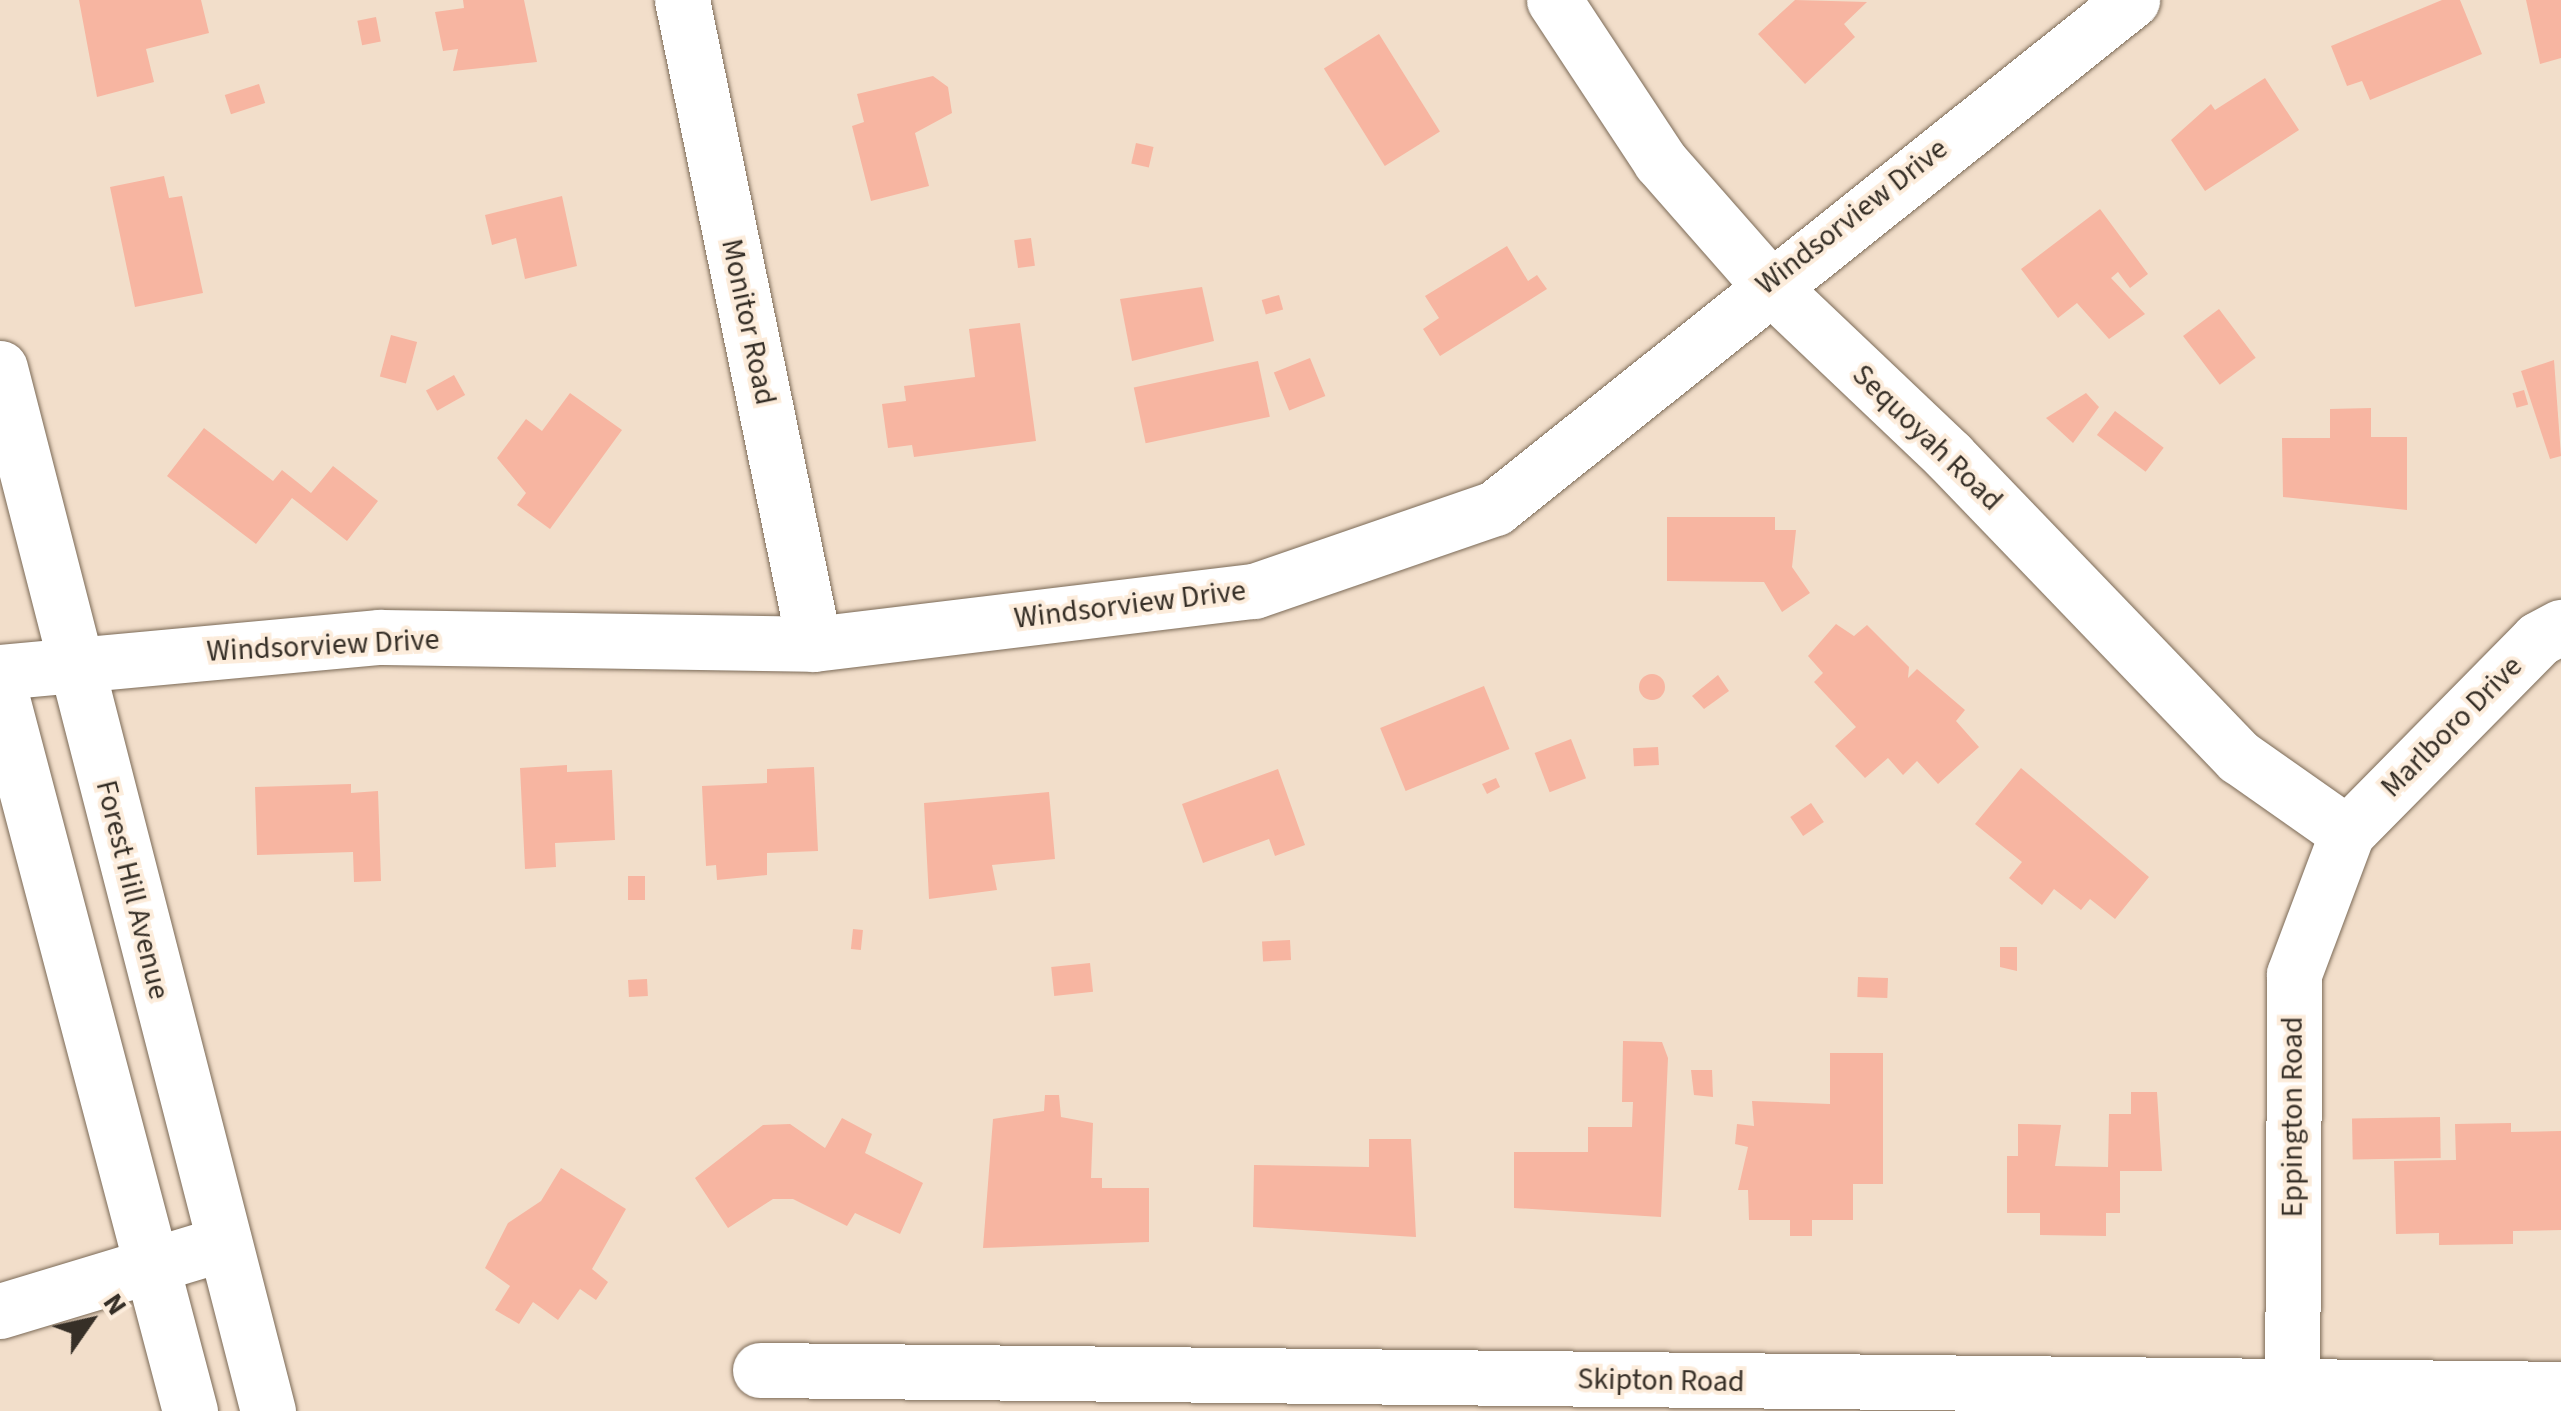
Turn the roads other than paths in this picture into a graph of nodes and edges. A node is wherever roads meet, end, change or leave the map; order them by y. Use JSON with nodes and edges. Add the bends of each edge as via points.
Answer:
{"nodes":[{"id":1,"x":682,"y":0,"type":"edge"},
{"id":2,"x":1554,"y":0,"type":"edge"},
{"id":3,"x":2132,"y":0,"type":"edge"},
{"id":4,"x":1766,"y":283,"type":"junction"},
{"id":5,"x":0,"y":368,"type":"edge"},
{"id":6,"x":2561,"y":627,"type":"edge"},
{"id":7,"x":814,"y":644,"type":"junction"},
{"id":8,"x":75,"y":664,"type":"junction"},
{"id":9,"x":0,"y":672,"type":"edge"},
{"id":10,"x":0,"y":691,"type":"edge"},
{"id":11,"x":2347,"y":834,"type":"junction"},
{"id":12,"x":222,"y":1244,"type":"junction"},
{"id":13,"x":149,"y":1265,"type":"junction"},
{"id":14,"x":0,"y":1311,"type":"edge"},
{"id":15,"x":760,"y":1370,"type":"dead end"},
{"id":16,"x":2561,"y":1389,"type":"edge"},
{"id":17,"x":2292,"y":1402,"type":"edge"},
{"id":18,"x":190,"y":1411,"type":"edge"},
{"id":19,"x":268,"y":1411,"type":"edge"}],
"edges":[{"from":1,"to":7,"type":"street","name":"Monitor Road"},
{"from":2,"to":4,"type":"street","name":"Sequoyah Road","via":[[1660,161]]},
{"from":3,"to":4,"type":"street","name":"Windsorview Drive"},
{"from":4,"to":7,"type":"street","name":"Windsorview Drive","via":[[1495,508],[1254,591]]},
{"from":4,"to":11,"type":"street","name":"Sequoyah Road","via":[[1949,456],[2239,757]]},
{"from":5,"to":8,"type":"street","name":"Forest Hill Avenue"},
{"from":6,"to":11,"type":"street","name":"Marlboro Drive"},
{"from":7,"to":8,"type":"street","name":"Windsorview Drive","via":[[379,637]]},
{"from":8,"to":9,"type":"street","name":"Windsorview Drive"},
{"from":8,"to":12,"type":"street","name":"Forest Hill Avenue"},
{"from":10,"to":13,"type":"street"},
{"from":11,"to":17,"type":"street","name":"Eppington Road","via":[[2294,974]]},
{"from":12,"to":13,"type":"street"},
{"from":12,"to":19,"type":"street","name":"Forest Hill Avenue"},
{"from":13,"to":14,"type":"street"},
{"from":13,"to":18,"type":"street"},
{"from":15,"to":17,"type":"street","name":"Skipton Road"},
{"from":16,"to":17,"type":"street","name":"Skipton Road"}]}
